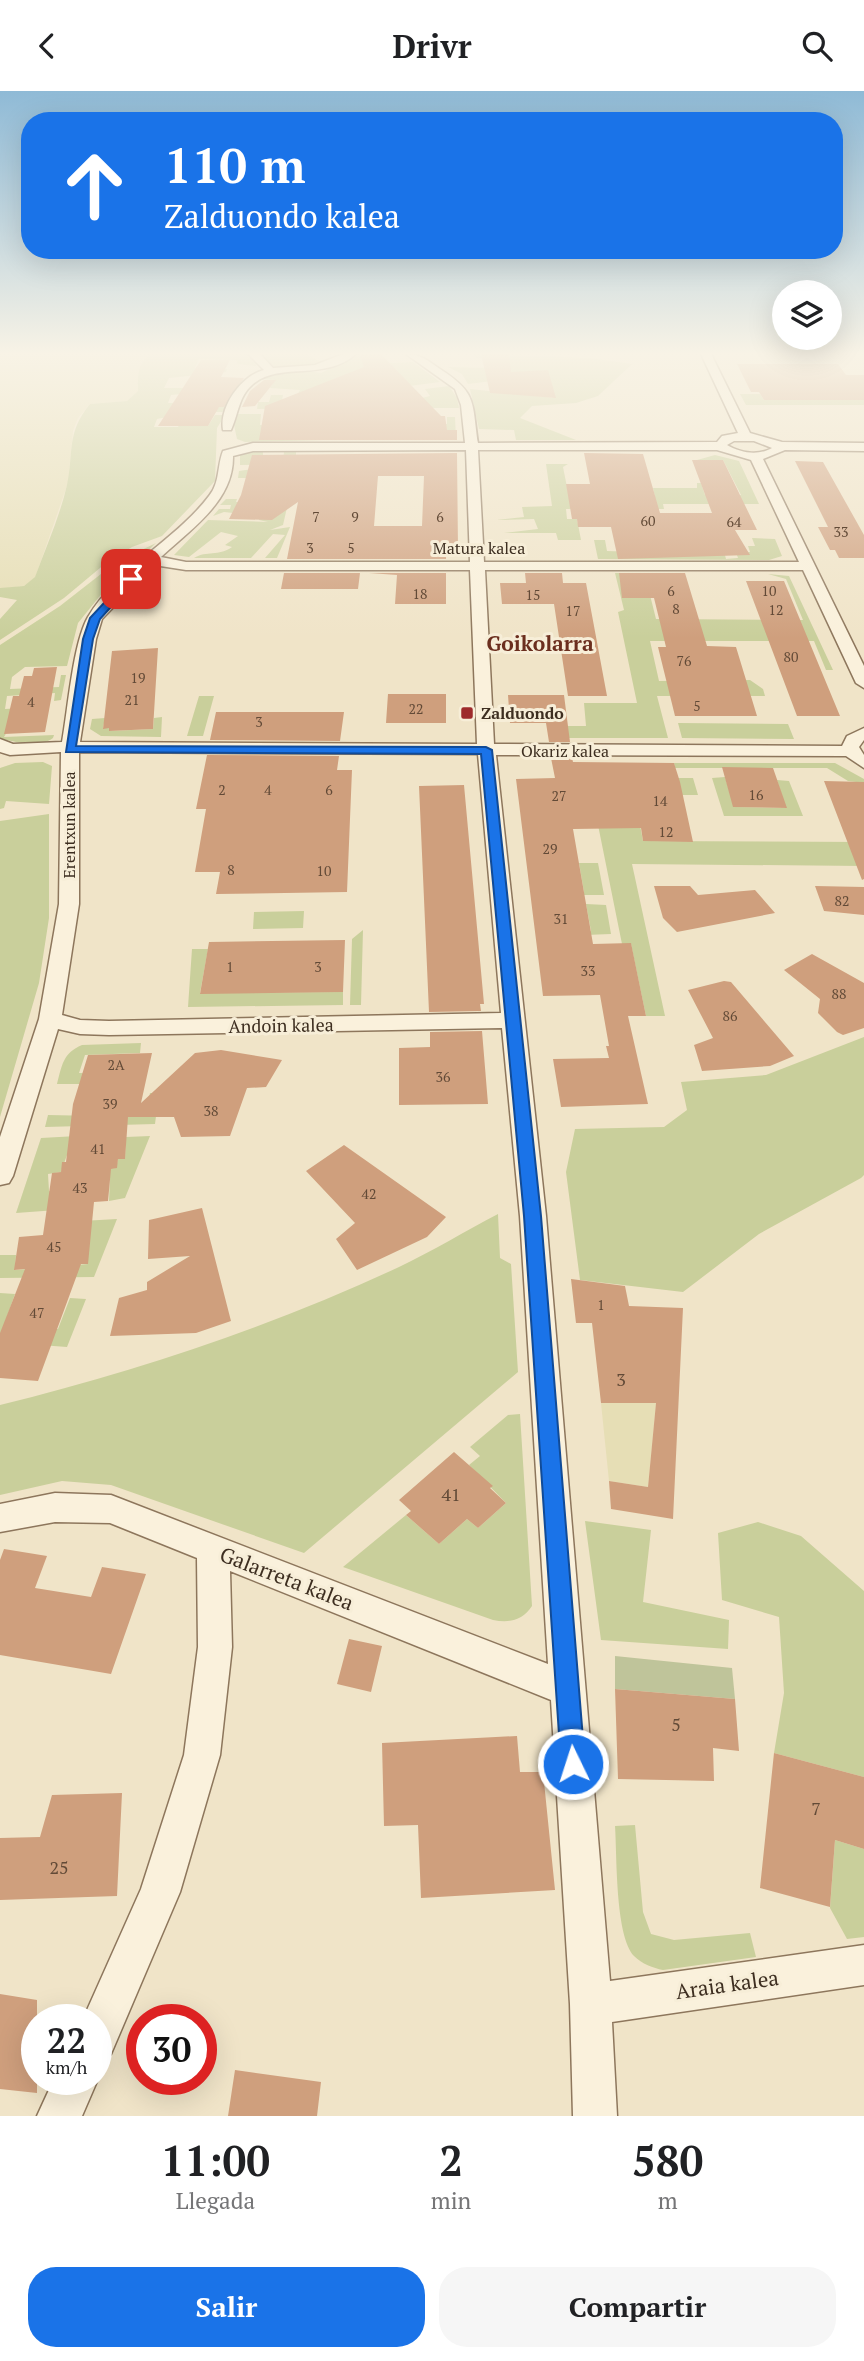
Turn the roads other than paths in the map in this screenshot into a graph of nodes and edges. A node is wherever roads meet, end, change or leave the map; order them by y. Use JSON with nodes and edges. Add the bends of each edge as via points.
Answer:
{"nodes":[{"id":1,"x":240,"y":448,"type":"edge"},
{"id":2,"x":472,"y":448,"type":"edge"},
{"id":3,"x":724,"y":448,"type":"edge"},
{"id":4,"x":778,"y":448,"type":"edge"},
{"id":5,"x":755,"y":456,"type":"junction"},
{"id":6,"x":151,"y":560,"type":"junction"},
{"id":7,"x":477,"y":566,"type":"junction"},
{"id":8,"x":808,"y":566,"type":"junction"},
{"id":9,"x":864,"y":683,"type":"edge"},
{"id":10,"x":864,"y":733,"type":"edge"},
{"id":11,"x":0,"y":744,"type":"edge"},
{"id":12,"x":70,"y":749,"type":"junction"},
{"id":13,"x":486,"y":750,"type":"junction"},
{"id":14,"x":857,"y":757,"type":"edge"},
{"id":15,"x":0,"y":763,"type":"edge"},
{"id":16,"x":50,"y":1019,"type":"junction"},
{"id":17,"x":513,"y":1020,"type":"junction"},
{"id":18,"x":0,"y":1176,"type":"edge"},
{"id":19,"x":0,"y":1518,"type":"edge"},
{"id":20,"x":213,"y":1550,"type":"junction"},
{"id":21,"x":568,"y":1689,"type":"junction"},
{"id":22,"x":864,"y":1965,"type":"edge"},
{"id":23,"x":111,"y":2004,"type":"edge"},
{"id":24,"x":591,"y":2004,"type":"junction"},
{"id":25,"x":69,"y":2095,"type":"edge"},
{"id":26,"x":59,"y":2116,"type":"edge"},
{"id":27,"x":595,"y":2116,"type":"edge"}],
"edges":[{"from":1,"to":6,"type":"street","name":"Erentxun kalea","via":[[227,454],[227,470],[216,497]]},
{"from":2,"to":7,"type":"street"},
{"from":3,"to":5,"type":"street"},
{"from":4,"to":5,"type":"street"},
{"from":5,"to":8,"type":"street"},
{"from":6,"to":7,"type":"street","name":"Matura kalea","via":[[186,566]]},
{"from":6,"to":12,"type":"street","name":"Erentxun kalea","via":[[95,618]]},
{"from":7,"to":8,"type":"street","name":"Matura kalea"},
{"from":7,"to":13,"type":"street"},
{"from":8,"to":9,"type":"street"},
{"from":10,"to":14,"type":"street","via":[[852,739]]},
{"from":11,"to":12,"type":"street","via":[[10,750]]},
{"from":12,"to":13,"type":"street","name":"Okariz kalea"},
{"from":12,"to":15,"type":"street"},
{"from":12,"to":16,"type":"street","name":"Erentxun kalea","via":[[69,904]]},
{"from":13,"to":14,"type":"street","name":"Okariz kalea"},
{"from":13,"to":17,"type":"street"},
{"from":16,"to":17,"type":"street","name":"Andoin kalea","via":[[109,1028]]},
{"from":16,"to":18,"type":"street","name":"Erentxun kalea"},
{"from":17,"to":21,"type":"street"},
{"from":19,"to":20,"type":"street","name":"Galarreta kalea","via":[[34,1508],[74,1505],[111,1509]]},
{"from":20,"to":21,"type":"street","name":"Galarreta kalea"},
{"from":20,"to":23,"type":"street","via":[[215,1647],[202,1755],[160,1892]]},
{"from":21,"to":24,"type":"street"},
{"from":22,"to":24,"type":"street","name":"Araia kalea"},
{"from":24,"to":27,"type":"street"},
{"from":25,"to":26,"type":"street"}]}
